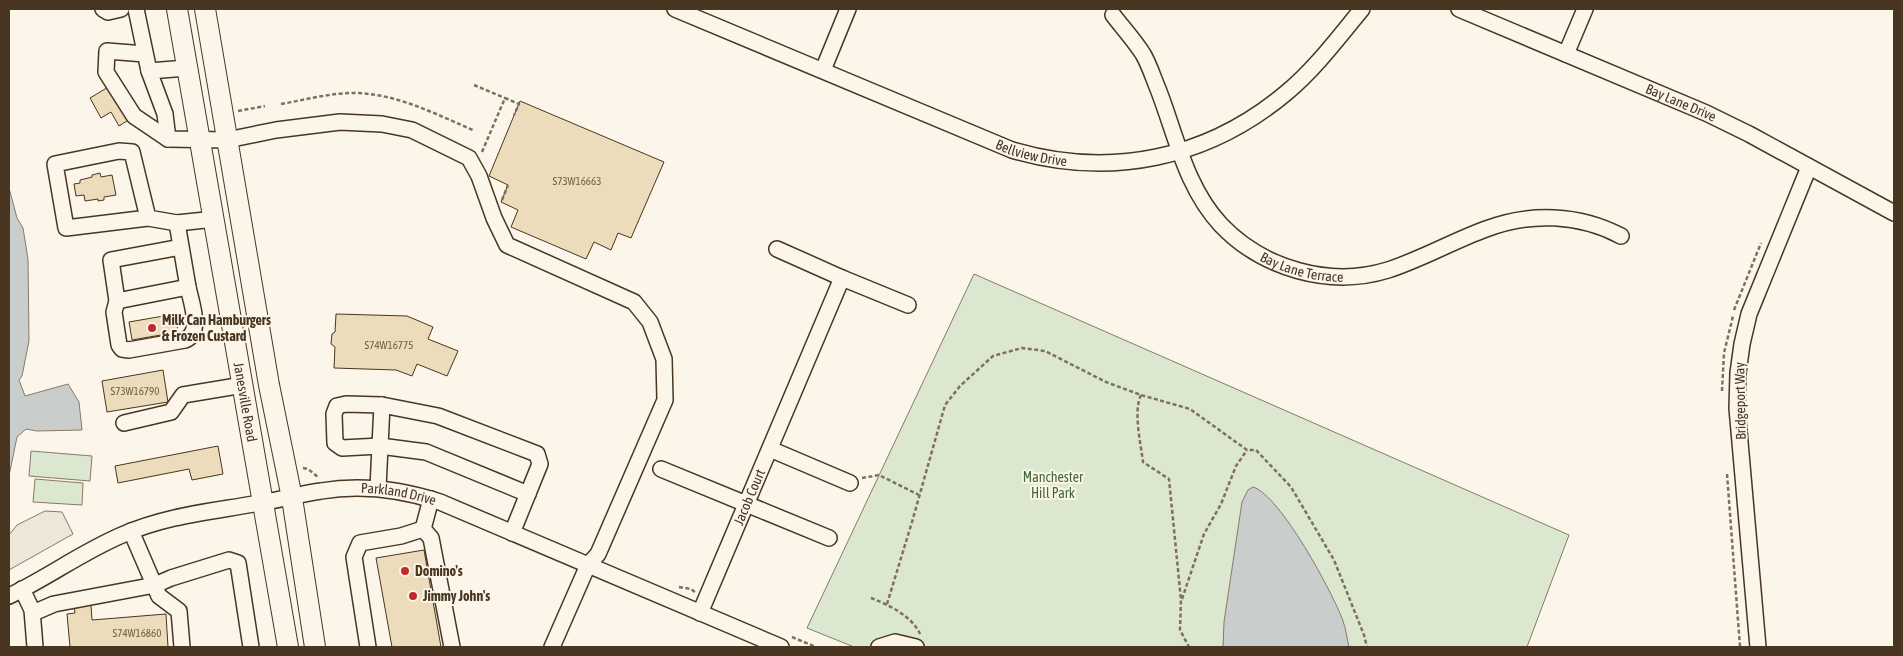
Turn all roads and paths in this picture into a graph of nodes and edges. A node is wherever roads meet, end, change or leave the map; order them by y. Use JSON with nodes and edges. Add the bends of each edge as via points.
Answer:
{"nodes":[{"id":1,"x":103,"y":9,"type":"edge"},
{"id":2,"x":121,"y":9,"type":"edge"},
{"id":3,"x":136,"y":9,"type":"edge"},
{"id":4,"x":177,"y":9,"type":"edge"},
{"id":5,"x":205,"y":9,"type":"edge"},
{"id":6,"x":675,"y":9,"type":"edge"},
{"id":7,"x":848,"y":9,"type":"edge"},
{"id":8,"x":1362,"y":9,"type":"edge"},
{"id":9,"x":1460,"y":9,"type":"edge"},
{"id":10,"x":1585,"y":9,"type":"edge"},
{"id":11,"x":1112,"y":15,"type":"dead end"},
{"id":12,"x":145,"y":54,"type":"junction"},
{"id":13,"x":1566,"y":54,"type":"junction"},
{"id":14,"x":187,"y":68,"type":"junction"},
{"id":15,"x":823,"y":70,"type":"junction"},
{"id":16,"x":149,"y":72,"type":"junction"},
{"id":17,"x":474,"y":85,"type":"dead end"},
{"id":18,"x":505,"y":98,"type":"junction"},
{"id":19,"x":281,"y":104,"type":"dead end"},
{"id":20,"x":265,"y":106,"type":"dead end"},
{"id":21,"x":242,"y":111,"type":"dead end"},
{"id":22,"x":514,"y":115,"type":"dead end"},
{"id":23,"x":473,"y":130,"type":"dead end"},
{"id":24,"x":168,"y":138,"type":"junction"},
{"id":25,"x":201,"y":138,"type":"junction"},
{"id":26,"x":227,"y":140,"type":"junction"},
{"id":27,"x":1180,"y":152,"type":"junction"},
{"id":28,"x":480,"y":158,"type":"dead end"},
{"id":29,"x":1809,"y":167,"type":"junction"},
{"id":30,"x":1894,"y":213,"type":"edge"},
{"id":31,"x":148,"y":218,"type":"junction"},
{"id":32,"x":214,"y":219,"type":"junction"},
{"id":33,"x":177,"y":223,"type":"junction"},
{"id":34,"x":1621,"y":236,"type":"dead end"},
{"id":35,"x":181,"y":247,"type":"junction"},
{"id":36,"x":777,"y":249,"type":"dead end"},
{"id":37,"x":842,"y":278,"type":"junction"},
{"id":38,"x":188,"y":287,"type":"junction"},
{"id":39,"x":117,"y":301,"type":"junction"},
{"id":40,"x":908,"y":305,"type":"dead end"},
{"id":41,"x":243,"y":384,"type":"junction"},
{"id":42,"x":1141,"y":395,"type":"junction"},
{"id":43,"x":382,"y":405,"type":"junction"},
{"id":44,"x":124,"y":423,"type":"dead end"},
{"id":45,"x":380,"y":446,"type":"junction"},
{"id":46,"x":770,"y":449,"type":"junction"},
{"id":47,"x":1247,"y":450,"type":"junction"},
{"id":48,"x":661,"y":469,"type":"dead end"},
{"id":49,"x":850,"y":483,"type":"joint"},
{"id":50,"x":378,"y":488,"type":"junction"},
{"id":51,"x":528,"y":494,"type":"junction"},
{"id":52,"x":918,"y":495,"type":"junction"},
{"id":53,"x":292,"y":498,"type":"junction"},
{"id":54,"x":431,"y":499,"type":"junction"},
{"id":55,"x":264,"y":503,"type":"junction"},
{"id":56,"x":746,"y":505,"type":"junction"},
{"id":57,"x":424,"y":529,"type":"junction"},
{"id":58,"x":131,"y":531,"type":"junction"},
{"id":59,"x":512,"y":533,"type":"junction"},
{"id":60,"x":829,"y":538,"type":"dead end"},
{"id":61,"x":588,"y":565,"type":"junction"},
{"id":62,"x":156,"y":585,"type":"junction"},
{"id":63,"x":16,"y":593,"type":"edge"},
{"id":64,"x":871,"y":598,"type":"dead end"},
{"id":65,"x":1181,"y":600,"type":"junction"},
{"id":66,"x":887,"y":604,"type":"junction"},
{"id":67,"x":700,"y":612,"type":"junction"},
{"id":68,"x":33,"y":613,"type":"junction"},
{"id":69,"x":917,"y":644,"type":"edge"},
{"id":70,"x":35,"y":647,"type":"edge"},
{"id":71,"x":182,"y":647,"type":"edge"},
{"id":72,"x":251,"y":647,"type":"edge"},
{"id":73,"x":288,"y":647,"type":"edge"},
{"id":74,"x":315,"y":647,"type":"edge"},
{"id":75,"x":368,"y":647,"type":"edge"},
{"id":76,"x":452,"y":647,"type":"edge"},
{"id":77,"x":552,"y":647,"type":"edge"},
{"id":78,"x":781,"y":647,"type":"edge"},
{"id":79,"x":879,"y":647,"type":"edge"},
{"id":80,"x":1189,"y":647,"type":"edge"},
{"id":81,"x":1367,"y":647,"type":"edge"},
{"id":82,"x":1758,"y":647,"type":"edge"}],
"edges":[{"from":1,"to":2,"type":"street","via":[[108,12]]},
{"from":3,"to":12,"type":"street"},
{"from":4,"to":14,"type":"main road","name":"Janesville Road"},
{"from":5,"to":26,"type":"main road","name":"Janesville Road"},
{"from":6,"to":15,"type":"street","name":"Bellview Drive"},
{"from":7,"to":15,"type":"street"},
{"from":8,"to":27,"type":"street","name":"Bellview Drive","via":[[1309,72],[1287,92],[1239,126]]},
{"from":9,"to":13,"type":"street","name":"Bay Lane Drive"},
{"from":10,"to":13,"type":"street"},
{"from":11,"to":27,"type":"street","name":"Bay Lane Terrace","via":[[1143,54]]},
{"from":12,"to":16,"type":"street"},
{"from":12,"to":24,"type":"street","via":[[107,51],[106,72],[134,116]]},
{"from":13,"to":29,"type":"street","name":"Bay Lane Drive","via":[[1706,113]]},
{"from":14,"to":16,"type":"street"},
{"from":14,"to":25,"type":"main road","name":"Janesville Road"},
{"from":15,"to":27,"type":"street","name":"Bellview Drive","via":[[999,146],[1045,159],[1107,164]]},
{"from":16,"to":24,"type":"street","via":[[165,114]]},
{"from":17,"to":18,"type":"path"},
{"from":18,"to":22,"type":"path","via":[[519,104]]},
{"from":18,"to":28,"type":"path"},
{"from":19,"to":23,"type":"path","via":[[334,94],[367,93],[402,100]]},
{"from":20,"to":21,"type":"path"},
{"from":24,"to":25,"type":"street"},
{"from":25,"to":26,"type":"street"},
{"from":25,"to":32,"type":"main road","name":"Janesville Road"},
{"from":26,"to":53,"type":"main road","name":"Janesville Road"},
{"from":26,"to":61,"type":"street","via":[[340,122],[382,124],[412,130],[469,158],[508,246],[634,302],[650,322],[664,359],[665,400],[598,554]]},
{"from":27,"to":34,"type":"street","name":"Bay Lane Terrace","via":[[1190,179],[1206,205],[1240,242],[1282,266],[1312,274],[1356,276],[1387,270],[1486,229],[1531,218],[1576,219]]},
{"from":29,"to":30,"type":"street","name":"Bay Lane Drive"},
{"from":29,"to":82,"type":"street","name":"Bridgeport Way","via":[[1749,314],[1738,374]]},
{"from":31,"to":31,"type":"street","via":[[66,228],[55,164],[119,151],[132,152]]},
{"from":31,"to":33,"type":"street"},
{"from":32,"to":33,"type":"street"},
{"from":32,"to":41,"type":"main road","name":"Janesville Road"},
{"from":33,"to":35,"type":"street"},
{"from":35,"to":38,"type":"street"},
{"from":35,"to":39,"type":"street","via":[[111,260]]},
{"from":36,"to":37,"type":"street"},
{"from":37,"to":40,"type":"street"},
{"from":37,"to":46,"type":"street","name":"Jacob Court"},
{"from":38,"to":39,"type":"street"},
{"from":38,"to":39,"type":"street","via":[[196,328],[185,340],[122,349],[114,312]]},
{"from":41,"to":44,"type":"street","via":[[183,395],[171,412]]},
{"from":41,"to":55,"type":"main road","name":"Janesville Road"},
{"from":42,"to":47,"type":"path","via":[[1190,408]]},
{"from":42,"to":52,"type":"path","via":[[1106,382],[1045,351],[1022,348],[993,356],[960,386],[945,405]]},
{"from":42,"to":65,"type":"path","via":[[1138,401],[1139,428],[1144,462],[1169,480]]},
{"from":43,"to":45,"type":"street"},
{"from":43,"to":45,"type":"street","via":[[346,404],[337,406],[334,414],[335,443],[342,448]]},
{"from":43,"to":51,"type":"street","via":[[438,416],[537,454],[540,464]]},
{"from":45,"to":50,"type":"street"},
{"from":45,"to":51,"type":"street","via":[[426,452]]},
{"from":46,"to":49,"type":"street"},
{"from":46,"to":56,"type":"street","name":"Jacob Court"},
{"from":47,"to":65,"type":"path","via":[[1236,466],[1221,504],[1204,534]]},
{"from":47,"to":81,"type":"path","via":[[1256,450],[1291,487],[1334,560]]},
{"from":48,"to":56,"type":"street"},
{"from":49,"to":52,"type":"path","via":[[879,475]]},
{"from":50,"to":53,"type":"street","name":"Parkland Drive","via":[[320,491]]},
{"from":50,"to":54,"type":"street","name":"Parkland Drive"},
{"from":51,"to":59,"type":"street"},
{"from":52,"to":66,"type":"path"},
{"from":53,"to":55,"type":"street","name":"Parkland Drive"},
{"from":53,"to":74,"type":"main road","name":"Janesville Road"},
{"from":54,"to":57,"type":"street"},
{"from":54,"to":59,"type":"street","name":"Parkland Drive"},
{"from":55,"to":58,"type":"street","name":"Parkland Drive","via":[[175,516]]},
{"from":55,"to":73,"type":"main road","name":"Janesville Road"},
{"from":56,"to":60,"type":"street"},
{"from":56,"to":67,"type":"street","name":"Jacob Court"},
{"from":57,"to":75,"type":"street","via":[[360,543],[354,556]]},
{"from":57,"to":76,"type":"street","via":[[431,538]]},
{"from":58,"to":62,"type":"street"},
{"from":58,"to":63,"type":"street","name":"Parkland Drive"},
{"from":59,"to":61,"type":"street","name":"Parkland Drive"},
{"from":61,"to":67,"type":"street","name":"Parkland Drive"},
{"from":61,"to":77,"type":"street"},
{"from":62,"to":68,"type":"street","via":[[54,604]]},
{"from":62,"to":71,"type":"street","via":[[159,596],[179,611]]},
{"from":62,"to":72,"type":"street","via":[[230,560],[238,563]]},
{"from":63,"to":68,"type":"street"},
{"from":64,"to":66,"type":"path"},
{"from":65,"to":80,"type":"path","via":[[1180,630]]},
{"from":66,"to":69,"type":"path","via":[[904,615],[921,633]]},
{"from":67,"to":78,"type":"street","name":"Parkland Drive"},
{"from":68,"to":70,"type":"street"},
{"from":69,"to":79,"type":"street","via":[[895,642]]}]}
